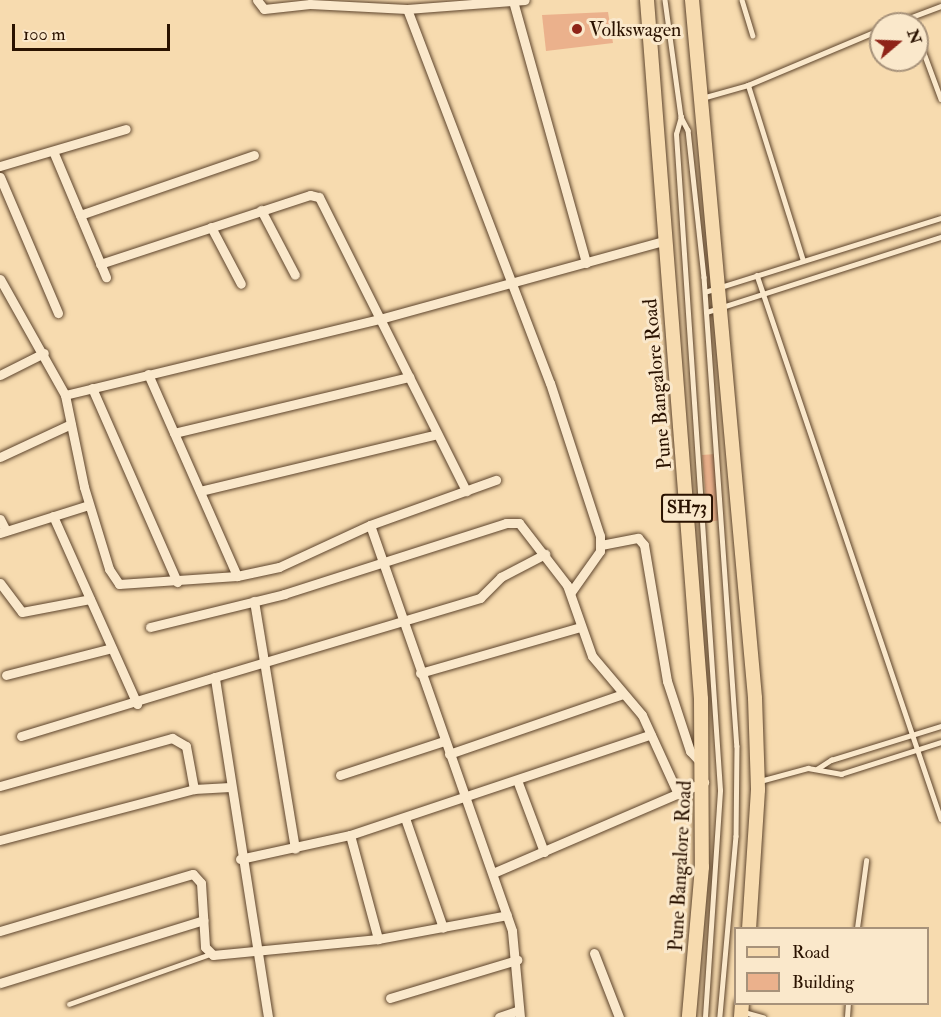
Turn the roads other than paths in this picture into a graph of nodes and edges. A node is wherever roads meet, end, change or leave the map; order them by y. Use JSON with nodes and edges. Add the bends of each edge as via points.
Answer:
{"nodes":[{"id":1,"x":257,"y":0,"type":"edge"},
{"id":2,"x":525,"y":0,"type":"edge"},
{"id":3,"x":647,"y":0,"type":"edge"},
{"id":4,"x":665,"y":0,"type":"edge"},
{"id":5,"x":692,"y":0,"type":"edge"},
{"id":6,"x":742,"y":0,"type":"edge"},
{"id":7,"x":513,"y":1,"type":"edge"},
{"id":8,"x":368,"y":4,"type":"edge"},
{"id":9,"x":941,"y":6,"type":"edge"},
{"id":10,"x":407,"y":9,"type":"junction"},
{"id":11,"x":925,"y":12,"type":"edge"},
{"id":12,"x":869,"y":34,"type":"edge"},
{"id":13,"x":753,"y":35,"type":"dead end"},
{"id":14,"x":929,"y":66,"type":"edge"},
{"id":15,"x":748,"y":85,"type":"junction"},
{"id":16,"x":702,"y":98,"type":"junction"},
{"id":17,"x":941,"y":99,"type":"edge"},
{"id":18,"x":681,"y":117,"type":"junction"},
{"id":19,"x":126,"y":129,"type":"dead end"},
{"id":20,"x":53,"y":151,"type":"junction"},
{"id":21,"x":254,"y":155,"type":"dead end"},
{"id":22,"x":0,"y":166,"type":"edge"},
{"id":23,"x":0,"y":177,"type":"edge"},
{"id":24,"x":261,"y":210,"type":"junction"},
{"id":25,"x":80,"y":215,"type":"junction"},
{"id":26,"x":941,"y":218,"type":"edge"},
{"id":27,"x":211,"y":227,"type":"junction"},
{"id":28,"x":941,"y":237,"type":"edge"},
{"id":29,"x":664,"y":240,"type":"junction"},
{"id":30,"x":803,"y":261,"type":"junction"},
{"id":31,"x":586,"y":263,"type":"junction"},
{"id":32,"x":100,"y":264,"type":"junction"},
{"id":33,"x":295,"y":275,"type":"dead end"},
{"id":34,"x":757,"y":275,"type":"junction"},
{"id":35,"x":106,"y":277,"type":"dead end"},
{"id":36,"x":0,"y":279,"type":"edge"},
{"id":37,"x":512,"y":283,"type":"junction"},
{"id":38,"x":241,"y":285,"type":"dead end"},
{"id":39,"x":720,"y":287,"type":"junction"},
{"id":40,"x":705,"y":292,"type":"junction"},
{"id":41,"x":4,"y":293,"type":"edge"},
{"id":42,"x":764,"y":294,"type":"junction"},
{"id":43,"x":722,"y":308,"type":"junction"},
{"id":44,"x":707,"y":312,"type":"junction"},
{"id":45,"x":58,"y":313,"type":"dead end"},
{"id":46,"x":380,"y":319,"type":"junction"},
{"id":47,"x":44,"y":353,"type":"junction"},
{"id":48,"x":148,"y":374,"type":"junction"},
{"id":49,"x":0,"y":375,"type":"edge"},
{"id":50,"x":409,"y":377,"type":"junction"},
{"id":51,"x":92,"y":387,"type":"junction"},
{"id":52,"x":65,"y":395,"type":"junction"},
{"id":53,"x":71,"y":424,"type":"junction"},
{"id":54,"x":174,"y":433,"type":"junction"},
{"id":55,"x":437,"y":434,"type":"junction"},
{"id":56,"x":0,"y":457,"type":"edge"},
{"id":57,"x":496,"y":480,"type":"dead end"},
{"id":58,"x":200,"y":491,"type":"junction"},
{"id":59,"x":466,"y":491,"type":"junction"},
{"id":60,"x":89,"y":505,"type":"junction"},
{"id":61,"x":53,"y":516,"type":"junction"},
{"id":62,"x":0,"y":519,"type":"edge"},
{"id":63,"x":370,"y":525,"type":"junction"},
{"id":64,"x":3,"y":532,"type":"edge"},
{"id":65,"x":601,"y":545,"type":"junction"},
{"id":66,"x":545,"y":554,"type":"junction"},
{"id":67,"x":382,"y":560,"type":"junction"},
{"id":68,"x":237,"y":576,"type":"junction"},
{"id":69,"x":177,"y":582,"type":"junction"},
{"id":70,"x":0,"y":583,"type":"edge"},
{"id":71,"x":571,"y":592,"type":"junction"},
{"id":72,"x":90,"y":599,"type":"junction"},
{"id":73,"x":254,"y":601,"type":"junction"},
{"id":74,"x":402,"y":621,"type":"junction"},
{"id":75,"x":150,"y":627,"type":"dead end"},
{"id":76,"x":580,"y":627,"type":"junction"},
{"id":77,"x":112,"y":648,"type":"junction"},
{"id":78,"x":264,"y":663,"type":"junction"},
{"id":79,"x":420,"y":673,"type":"junction"},
{"id":80,"x":6,"y":675,"type":"dead end"},
{"id":81,"x":215,"y":677,"type":"junction"},
{"id":82,"x":623,"y":694,"type":"junction"},
{"id":83,"x":137,"y":704,"type":"junction"},
{"id":84,"x":941,"y":726,"type":"edge"},
{"id":85,"x":651,"y":734,"type":"junction"},
{"id":86,"x":913,"y":735,"type":"junction"},
{"id":87,"x":21,"y":736,"type":"dead end"},
{"id":88,"x":444,"y":741,"type":"junction"},
{"id":89,"x":941,"y":742,"type":"edge"},
{"id":90,"x":918,"y":750,"type":"junction"},
{"id":91,"x":448,"y":754,"type":"junction"},
{"id":92,"x":704,"y":765,"type":"junction"},
{"id":93,"x":817,"y":769,"type":"junction"},
{"id":94,"x":340,"y":775,"type":"dead end"},
{"id":95,"x":517,"y":780,"type":"junction"},
{"id":96,"x":704,"y":782,"type":"junction"},
{"id":97,"x":758,"y":782,"type":"junction"},
{"id":98,"x":0,"y":786,"type":"edge"},
{"id":99,"x":230,"y":787,"type":"junction"},
{"id":100,"x":194,"y":789,"type":"junction"},
{"id":101,"x":678,"y":794,"type":"junction"},
{"id":102,"x":463,"y":798,"type":"junction"},
{"id":103,"x":405,"y":818,"type":"junction"},
{"id":104,"x":941,"y":819,"type":"edge"},
{"id":105,"x":350,"y":835,"type":"junction"},
{"id":106,"x":0,"y":840,"type":"edge"},
{"id":107,"x":295,"y":849,"type":"junction"},
{"id":108,"x":544,"y":852,"type":"junction"},
{"id":109,"x":240,"y":859,"type":"junction"},
{"id":110,"x":866,"y":861,"type":"dead end"},
{"id":111,"x":493,"y":873,"type":"junction"},
{"id":112,"x":507,"y":915,"type":"junction"},
{"id":113,"x":203,"y":920,"type":"junction"},
{"id":114,"x":749,"y":927,"type":"edge"},
{"id":115,"x":857,"y":927,"type":"edge"},
{"id":116,"x":443,"y":928,"type":"junction"},
{"id":117,"x":0,"y":931,"type":"edge"},
{"id":118,"x":378,"y":939,"type":"junction"},
{"id":119,"x":256,"y":951,"type":"junction"},
{"id":120,"x":594,"y":953,"type":"dead end"},
{"id":121,"x":210,"y":954,"type":"junction"},
{"id":122,"x":517,"y":960,"type":"junction"},
{"id":123,"x":0,"y":983,"type":"edge"},
{"id":124,"x":390,"y":998,"type":"dead end"},
{"id":125,"x":69,"y":1004,"type":"dead end"},
{"id":126,"x":742,"y":1011,"type":"edge"},
{"id":127,"x":519,"y":1013,"type":"edge"},
{"id":128,"x":268,"y":1017,"type":"edge"},
{"id":129,"x":499,"y":1017,"type":"edge"},
{"id":130,"x":619,"y":1017,"type":"edge"},
{"id":131,"x":689,"y":1017,"type":"edge"},
{"id":132,"x":705,"y":1017,"type":"edge"},
{"id":133,"x":720,"y":1017,"type":"edge"},
{"id":134,"x":763,"y":1017,"type":"edge"}],
"edges":[{"from":1,"to":8,"type":"street","via":[[264,9]]},
{"from":2,"to":7,"type":"street"},
{"from":3,"to":29,"type":"main road","name":"Pune Bangalore Road","number":"SH73"},
{"from":4,"to":18,"type":"lane"},
{"from":5,"to":16,"type":"main road","number":"SH73"},
{"from":6,"to":13,"type":"lane"},
{"from":7,"to":10,"type":"street"},
{"from":7,"to":31,"type":"street"},
{"from":8,"to":10,"type":"street"},
{"from":9,"to":11,"type":"lane"},
{"from":10,"to":37,"type":"street"},
{"from":12,"to":15,"type":"lane"},
{"from":14,"to":17,"type":"lane"},
{"from":15,"to":16,"type":"lane"},
{"from":15,"to":30,"type":"lane"},
{"from":16,"to":39,"type":"main road","number":"SH73"},
{"from":18,"to":40,"type":"lane","via":[[688,130]]},
{"from":18,"to":132,"type":"lane","via":[[676,134],[720,790]]},
{"from":19,"to":20,"type":"street"},
{"from":20,"to":22,"type":"street"},
{"from":20,"to":25,"type":"street"},
{"from":21,"to":25,"type":"street"},
{"from":23,"to":45,"type":"street"},
{"from":24,"to":27,"type":"street"},
{"from":24,"to":33,"type":"street"},
{"from":24,"to":46,"type":"street","via":[[310,195],[319,197]]},
{"from":25,"to":32,"type":"street"},
{"from":26,"to":30,"type":"lane"},
{"from":27,"to":32,"type":"street"},
{"from":27,"to":38,"type":"street"},
{"from":28,"to":42,"type":"lane"},
{"from":29,"to":31,"type":"street"},
{"from":29,"to":92,"type":"main road","name":"Pune Bangalore Road","number":"SH73"},
{"from":30,"to":34,"type":"lane"},
{"from":31,"to":37,"type":"street"},
{"from":32,"to":35,"type":"street"},
{"from":34,"to":39,"type":"lane"},
{"from":34,"to":42,"type":"lane"},
{"from":36,"to":41,"type":"street"},
{"from":37,"to":46,"type":"street"},
{"from":37,"to":65,"type":"street"},
{"from":39,"to":40,"type":"lane"},
{"from":39,"to":43,"type":"main road","number":"SH73"},
{"from":40,"to":44,"type":"lane"},
{"from":41,"to":47,"type":"street"},
{"from":42,"to":43,"type":"lane"},
{"from":42,"to":86,"type":"lane"},
{"from":43,"to":44,"type":"lane"},
{"from":43,"to":97,"type":"main road","number":"SH73"},
{"from":44,"to":133,"type":"lane","via":[[738,789]]},
{"from":46,"to":48,"type":"street"},
{"from":46,"to":50,"type":"street"},
{"from":47,"to":49,"type":"street"},
{"from":47,"to":52,"type":"street"},
{"from":48,"to":51,"type":"street"},
{"from":48,"to":54,"type":"street"},
{"from":50,"to":54,"type":"street"},
{"from":50,"to":55,"type":"street"},
{"from":51,"to":52,"type":"street"},
{"from":51,"to":69,"type":"street"},
{"from":52,"to":53,"type":"street"},
{"from":53,"to":56,"type":"street"},
{"from":53,"to":60,"type":"street"},
{"from":54,"to":58,"type":"street"},
{"from":55,"to":58,"type":"street"},
{"from":55,"to":59,"type":"street"},
{"from":57,"to":59,"type":"street"},
{"from":58,"to":68,"type":"street"},
{"from":59,"to":63,"type":"street"},
{"from":60,"to":61,"type":"street"},
{"from":60,"to":69,"type":"street","via":[[116,582]]},
{"from":61,"to":64,"type":"street"},
{"from":61,"to":72,"type":"street"},
{"from":62,"to":64,"type":"street"},
{"from":63,"to":67,"type":"street"},
{"from":63,"to":68,"type":"street","via":[[279,567]]},
{"from":65,"to":71,"type":"street"},
{"from":65,"to":92,"type":"street","via":[[638,538],[644,545],[667,681],[690,751]]},
{"from":66,"to":67,"type":"street","via":[[525,527],[513,522]]},
{"from":66,"to":71,"type":"street"},
{"from":66,"to":74,"type":"street","via":[[501,577],[480,598]]},
{"from":67,"to":73,"type":"street"},
{"from":67,"to":74,"type":"street"},
{"from":68,"to":69,"type":"street"},
{"from":70,"to":72,"type":"street","via":[[22,612]]},
{"from":71,"to":76,"type":"street"},
{"from":72,"to":77,"type":"street"},
{"from":73,"to":75,"type":"street"},
{"from":73,"to":78,"type":"street"},
{"from":74,"to":78,"type":"street"},
{"from":74,"to":79,"type":"street"},
{"from":76,"to":79,"type":"street"},
{"from":76,"to":82,"type":"street","via":[[600,670]]},
{"from":77,"to":80,"type":"street"},
{"from":77,"to":83,"type":"street"},
{"from":78,"to":81,"type":"street"},
{"from":78,"to":107,"type":"street"},
{"from":79,"to":88,"type":"street"},
{"from":81,"to":83,"type":"street"},
{"from":81,"to":99,"type":"street"},
{"from":82,"to":85,"type":"street"},
{"from":82,"to":91,"type":"street"},
{"from":83,"to":87,"type":"street"},
{"from":84,"to":86,"type":"lane"},
{"from":85,"to":95,"type":"street"},
{"from":85,"to":101,"type":"street"},
{"from":86,"to":90,"type":"lane"},
{"from":86,"to":93,"type":"lane","via":[[831,760]]},
{"from":88,"to":91,"type":"street"},
{"from":88,"to":94,"type":"street"},
{"from":89,"to":90,"type":"lane"},
{"from":90,"to":93,"type":"lane","via":[[841,774]]},
{"from":90,"to":104,"type":"lane"},
{"from":91,"to":102,"type":"street"},
{"from":92,"to":96,"type":"main road","name":"Pune Bangalore Road","number":"SH73"},
{"from":93,"to":97,"type":"lane"},
{"from":95,"to":102,"type":"street"},
{"from":95,"to":108,"type":"street"},
{"from":96,"to":101,"type":"street"},
{"from":96,"to":131,"type":"main road","name":"Pune Bangalore Road","number":"SH73"},
{"from":97,"to":114,"type":"main road","number":"SH73"},
{"from":98,"to":100,"type":"street","via":[[172,738],[186,746]]},
{"from":99,"to":100,"type":"street"},
{"from":99,"to":109,"type":"street"},
{"from":100,"to":106,"type":"street"},
{"from":101,"to":108,"type":"street"},
{"from":102,"to":103,"type":"street"},
{"from":102,"to":111,"type":"street"},
{"from":103,"to":105,"type":"street"},
{"from":103,"to":116,"type":"street"},
{"from":105,"to":107,"type":"street"},
{"from":105,"to":118,"type":"street"},
{"from":107,"to":109,"type":"street"},
{"from":108,"to":111,"type":"street"},
{"from":109,"to":119,"type":"street"},
{"from":110,"to":115,"type":"lane"},
{"from":111,"to":112,"type":"street"},
{"from":112,"to":116,"type":"street"},
{"from":112,"to":122,"type":"street"},
{"from":113,"to":117,"type":"street","via":[[201,883],[193,874]]},
{"from":113,"to":121,"type":"street"},
{"from":113,"to":123,"type":"street"},
{"from":116,"to":118,"type":"street"},
{"from":118,"to":119,"type":"street"},
{"from":119,"to":121,"type":"street"},
{"from":119,"to":128,"type":"street"},
{"from":120,"to":130,"type":"street"},
{"from":121,"to":125,"type":"lane"},
{"from":122,"to":124,"type":"street"},
{"from":122,"to":127,"type":"street"},
{"from":126,"to":134,"type":"lane"},
{"from":127,"to":129,"type":"street"}]}
